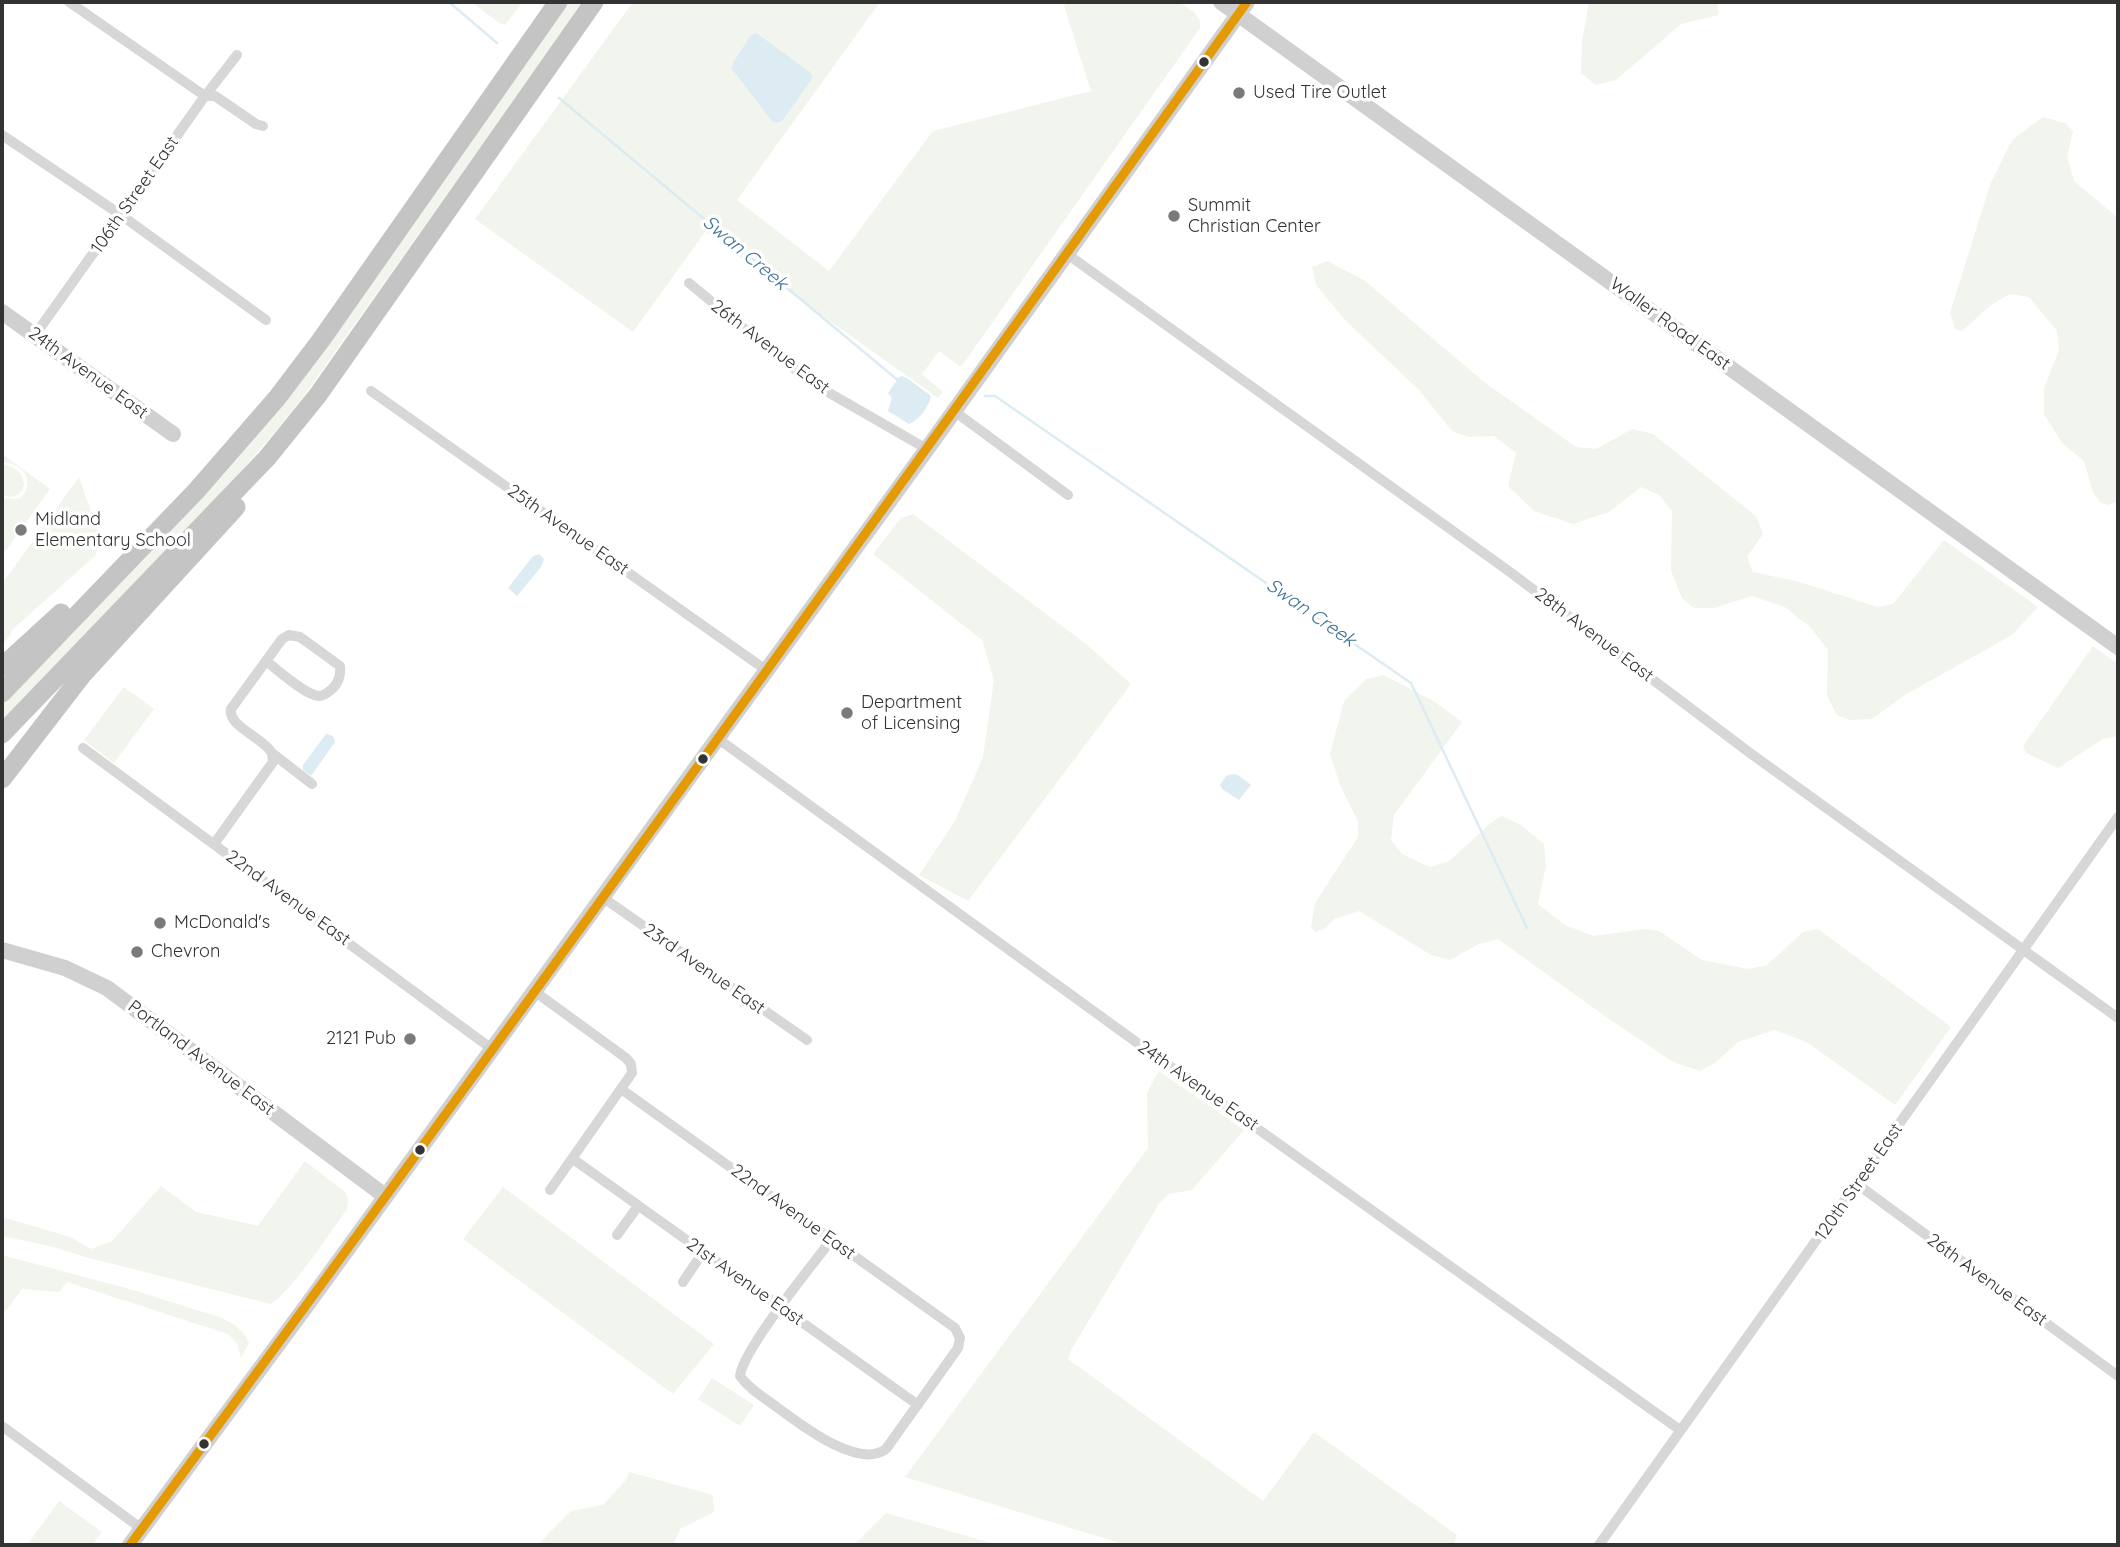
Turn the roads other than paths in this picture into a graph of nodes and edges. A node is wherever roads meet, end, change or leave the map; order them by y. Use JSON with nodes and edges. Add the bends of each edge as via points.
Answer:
{"nodes":[{"id":1,"x":69,"y":2,"type":"edge"},
{"id":2,"x":558,"y":2,"type":"edge"},
{"id":3,"x":594,"y":2,"type":"edge"},
{"id":4,"x":1220,"y":2,"type":"edge"},
{"id":5,"x":1243,"y":8,"type":"edge"},
{"id":6,"x":237,"y":55,"type":"dead end"},
{"id":7,"x":205,"y":96,"type":"junction"},
{"id":8,"x":262,"y":125,"type":"dead end"},
{"id":9,"x":2,"y":135,"type":"edge"},
{"id":10,"x":121,"y":215,"type":"junction"},
{"id":11,"x":1067,"y":254,"type":"junction"},
{"id":12,"x":689,"y":283,"type":"dead end"},
{"id":13,"x":2,"y":312,"type":"edge"},
{"id":14,"x":266,"y":320,"type":"dead end"},
{"id":15,"x":34,"y":335,"type":"junction"},
{"id":16,"x":371,"y":391,"type":"dead end"},
{"id":17,"x":318,"y":395,"type":"junction"},
{"id":18,"x":954,"y":411,"type":"junction"},
{"id":19,"x":173,"y":435,"type":"dead end"},
{"id":20,"x":927,"y":449,"type":"junction"},
{"id":21,"x":197,"y":490,"type":"junction"},
{"id":22,"x":1068,"y":495,"type":"dead end"},
{"id":23,"x":2118,"y":646,"type":"edge"},
{"id":24,"x":266,"y":661,"type":"junction"},
{"id":25,"x":2,"y":667,"type":"edge"},
{"id":26,"x":766,"y":670,"type":"junction"},
{"id":27,"x":2,"y":693,"type":"edge"},
{"id":28,"x":2,"y":734,"type":"edge"},
{"id":29,"x":717,"y":738,"type":"junction"},
{"id":30,"x":83,"y":748,"type":"dead end"},
{"id":31,"x":272,"y":753,"type":"junction"},
{"id":32,"x":2,"y":779,"type":"edge"},
{"id":33,"x":312,"y":784,"type":"dead end"},
{"id":34,"x":2118,"y":817,"type":"edge"},
{"id":35,"x":214,"y":844,"type":"junction"},
{"id":36,"x":602,"y":897,"type":"junction"},
{"id":37,"x":2,"y":950,"type":"edge"},
{"id":38,"x":2024,"y":951,"type":"junction"},
{"id":39,"x":534,"y":991,"type":"junction"},
{"id":40,"x":2118,"y":1018,"type":"edge"},
{"id":41,"x":807,"y":1040,"type":"dead end"},
{"id":42,"x":492,"y":1049,"type":"junction"},
{"id":43,"x":621,"y":1089,"type":"junction"},
{"id":44,"x":573,"y":1159,"type":"junction"},
{"id":45,"x":1857,"y":1184,"type":"junction"},
{"id":46,"x":550,"y":1190,"type":"dead end"},
{"id":47,"x":385,"y":1196,"type":"junction"},
{"id":48,"x":638,"y":1206,"type":"junction"},
{"id":49,"x":617,"y":1235,"type":"dead end"},
{"id":50,"x":831,"y":1240,"type":"junction"},
{"id":51,"x":703,"y":1252,"type":"junction"},
{"id":52,"x":683,"y":1282,"type":"dead end"},
{"id":53,"x":780,"y":1307,"type":"junction"},
{"id":54,"x":2118,"y":1376,"type":"edge"},
{"id":55,"x":918,"y":1405,"type":"junction"},
{"id":56,"x":2,"y":1426,"type":"edge"},
{"id":57,"x":1680,"y":1430,"type":"junction"},
{"id":58,"x":142,"y":1529,"type":"junction"},
{"id":59,"x":130,"y":1545,"type":"edge"},
{"id":60,"x":1599,"y":1545,"type":"edge"}],
"edges":[{"from":1,"to":7,"type":"street"},
{"from":2,"to":21,"type":"highway","via":[[278,398]]},
{"from":3,"to":17,"type":"highway"},
{"from":4,"to":5,"type":"main road","name":"Waller Road East"},
{"from":5,"to":11,"type":"main road"},
{"from":5,"to":23,"type":"main road","name":"Waller Road East"},
{"from":6,"to":7,"type":"street","name":"106th Street East"},
{"from":7,"to":8,"type":"street","via":[[215,96]]},
{"from":7,"to":10,"type":"street","name":"106th Street East"},
{"from":9,"to":10,"type":"street"},
{"from":10,"to":14,"type":"street"},
{"from":10,"to":15,"type":"street","name":"106th Street East"},
{"from":11,"to":18,"type":"main road"},
{"from":11,"to":38,"type":"street","name":"28th Avenue East","via":[[1499,564]]},
{"from":12,"to":20,"type":"street","name":"26th Avenue East","via":[[819,387]]},
{"from":13,"to":15,"type":"main road","name":"24th Avenue East"},
{"from":15,"to":19,"type":"main road","name":"24th Avenue East"},
{"from":16,"to":26,"type":"street","name":"25th Avenue East"},
{"from":17,"to":28,"type":"highway","via":[[267,458]]},
{"from":17,"to":32,"type":"highway","via":[[266,473],[83,674]]},
{"from":18,"to":20,"type":"main road"},
{"from":18,"to":22,"type":"street"},
{"from":20,"to":26,"type":"main road"},
{"from":21,"to":25,"type":"highway"},
{"from":21,"to":27,"type":"highway"},
{"from":24,"to":24,"type":"street","via":[[285,636],[293,635],[337,663],[341,673],[336,685],[318,696]]},
{"from":24,"to":31,"type":"street","via":[[231,709],[231,718]]},
{"from":26,"to":29,"type":"main road"},
{"from":29,"to":36,"type":"main road"},
{"from":29,"to":57,"type":"street","name":"24th Avenue East"},
{"from":30,"to":35,"type":"street","name":"22nd Avenue East"},
{"from":31,"to":33,"type":"street"},
{"from":31,"to":35,"type":"street","via":[[273,762]]},
{"from":34,"to":38,"type":"street","name":"120th Street East"},
{"from":35,"to":42,"type":"street","name":"22nd Avenue East"},
{"from":36,"to":39,"type":"main road"},
{"from":36,"to":41,"type":"street","name":"23rd Avenue East"},
{"from":37,"to":47,"type":"main road","name":"Portland Avenue East","via":[[65,968],[107,988]]},
{"from":38,"to":40,"type":"street","name":"28th Avenue East"},
{"from":38,"to":45,"type":"street","name":"120th Street East"},
{"from":39,"to":42,"type":"main road"},
{"from":39,"to":43,"type":"street","via":[[626,1058],[632,1076]]},
{"from":42,"to":47,"type":"main road"},
{"from":43,"to":44,"type":"street"},
{"from":43,"to":50,"type":"street","name":"22nd Avenue East"},
{"from":44,"to":46,"type":"street"},
{"from":44,"to":48,"type":"street","name":"21st Avenue East"},
{"from":45,"to":54,"type":"street","name":"26th Avenue East"},
{"from":45,"to":57,"type":"street","name":"120th Street East"},
{"from":47,"to":58,"type":"main road"},
{"from":48,"to":49,"type":"street"},
{"from":48,"to":51,"type":"street","name":"21st Avenue East"},
{"from":50,"to":53,"type":"street"},
{"from":50,"to":55,"type":"street","name":"22nd Avenue East","via":[[955,1328],[958,1348]]},
{"from":51,"to":52,"type":"street"},
{"from":51,"to":53,"type":"street","name":"21st Avenue East"},
{"from":53,"to":55,"type":"street","name":"21st Avenue East"},
{"from":53,"to":55,"type":"street","via":[[740,1376],[763,1397],[830,1444],[872,1454],[883,1452]]},
{"from":56,"to":58,"type":"street"},
{"from":57,"to":60,"type":"street","name":"120th Street East"},
{"from":58,"to":59,"type":"main road"}]}
